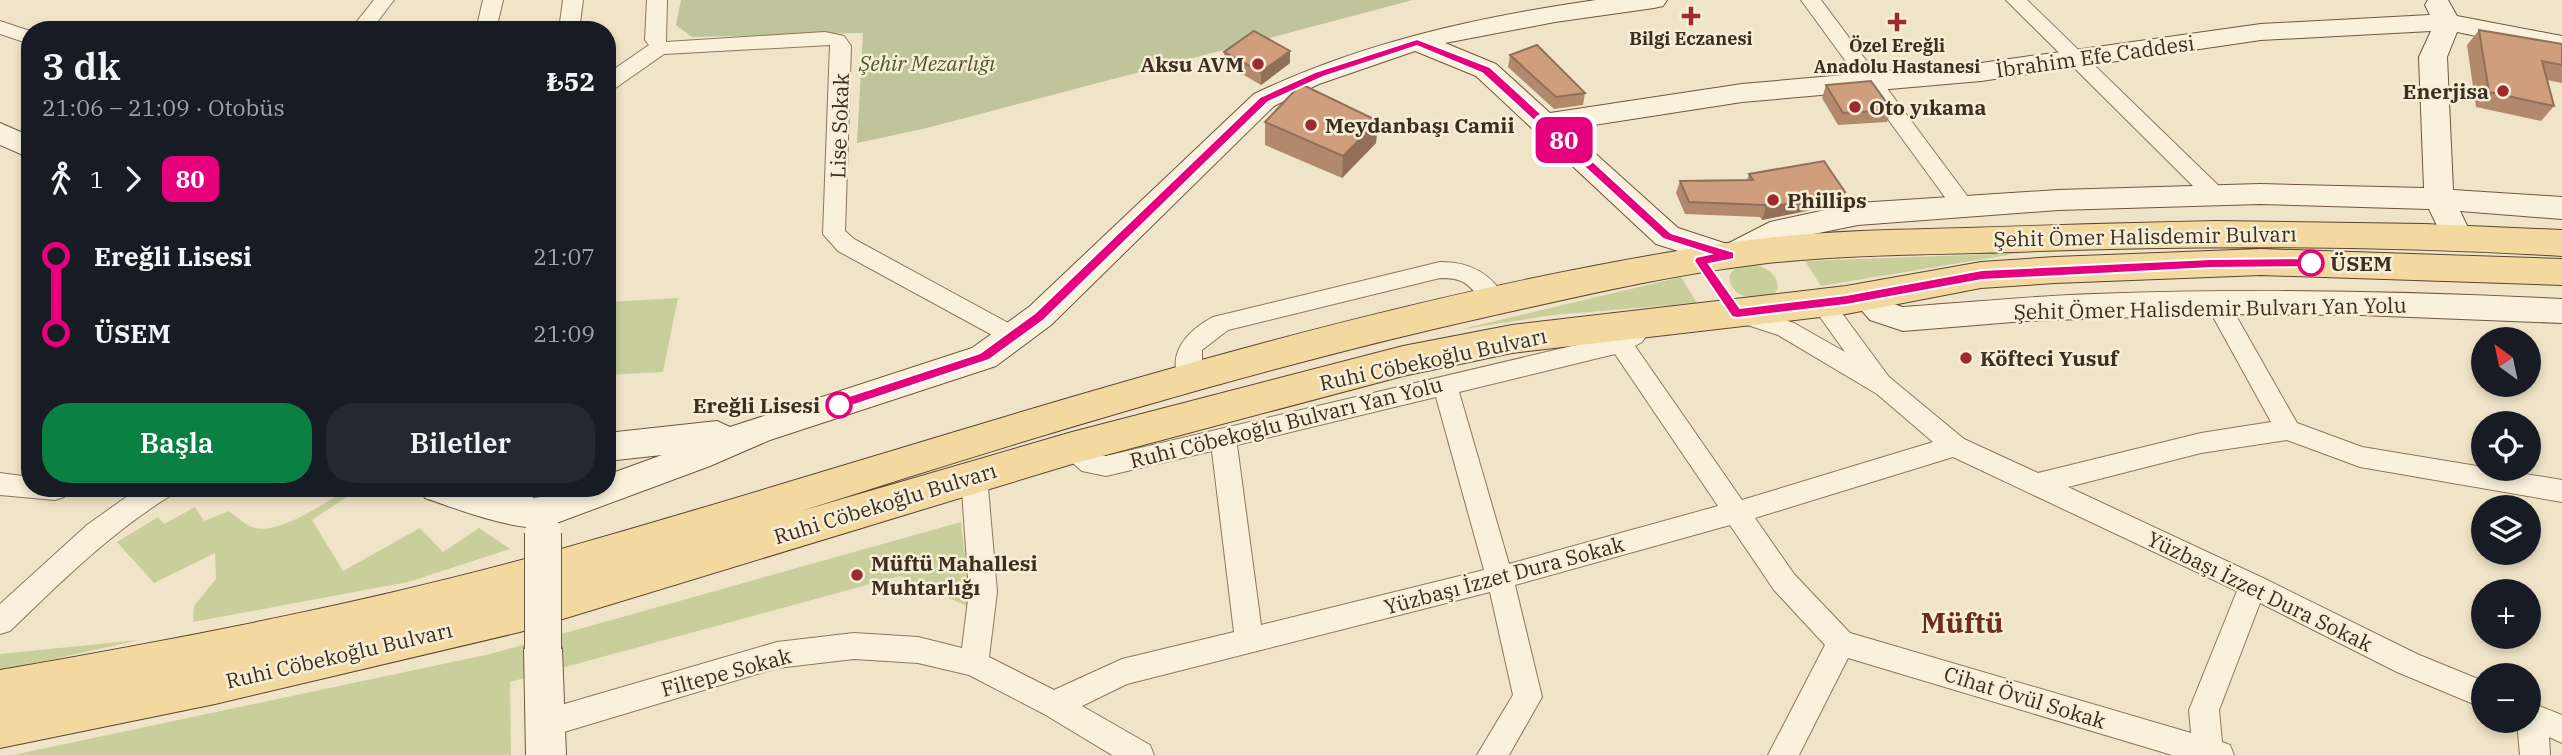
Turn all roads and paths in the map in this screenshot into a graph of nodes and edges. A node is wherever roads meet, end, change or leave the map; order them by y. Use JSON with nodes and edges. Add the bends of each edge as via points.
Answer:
{"nodes":[{"id":1,"x":384,"y":0,"type":"edge"},
{"id":2,"x":493,"y":0,"type":"edge"},
{"id":3,"x":573,"y":0,"type":"edge"},
{"id":4,"x":657,"y":0,"type":"edge"},
{"id":5,"x":1811,"y":0,"type":"edge"},
{"id":6,"x":2016,"y":0,"type":"edge"},
{"id":7,"x":1646,"y":1,"type":"edge"},
{"id":8,"x":2441,"y":11,"type":"edge"},
{"id":9,"x":367,"y":21,"type":"edge"},
{"id":10,"x":488,"y":21,"type":"edge"},
{"id":11,"x":570,"y":21,"type":"edge"},
{"id":12,"x":0,"y":27,"type":"edge"},
{"id":13,"x":1481,"y":27,"type":"junction"},
{"id":14,"x":21,"y":35,"type":"edge"},
{"id":15,"x":1417,"y":42,"type":"junction"},
{"id":16,"x":2562,"y":45,"type":"edge"},
{"id":17,"x":660,"y":47,"type":"junction"},
{"id":18,"x":2077,"y":59,"type":"junction"},
{"id":19,"x":1486,"y":70,"type":"junction"},
{"id":20,"x":616,"y":78,"type":"edge"},
{"id":21,"x":1871,"y":79,"type":"junction"},
{"id":22,"x":1545,"y":122,"type":"junction"},
{"id":23,"x":2213,"y":193,"type":"junction"},
{"id":24,"x":2439,"y":199,"type":"junction"},
{"id":25,"x":1963,"y":206,"type":"junction"},
{"id":26,"x":2562,"y":208,"type":"edge"},
{"id":27,"x":2457,"y":236,"type":"junction"},
{"id":28,"x":2562,"y":243,"type":"edge"},
{"id":29,"x":1789,"y":249,"type":"junction"},
{"id":30,"x":1715,"y":258,"type":"junction"},
{"id":31,"x":2562,"y":272,"type":"edge"},
{"id":32,"x":1866,"y":296,"type":"junction"},
{"id":33,"x":1822,"y":303,"type":"junction"},
{"id":34,"x":2218,"y":304,"type":"junction"},
{"id":35,"x":1756,"y":311,"type":"junction"},
{"id":36,"x":2562,"y":311,"type":"edge"},
{"id":37,"x":1665,"y":319,"type":"junction"},
{"id":38,"x":1013,"y":336,"type":"junction"},
{"id":39,"x":1620,"y":342,"type":"junction"},
{"id":40,"x":1445,"y":384,"type":"junction"},
{"id":41,"x":1886,"y":387,"type":"junction"},
{"id":42,"x":758,"y":430,"type":"junction"},
{"id":43,"x":2288,"y":430,"type":"junction"},
{"id":44,"x":1223,"y":437,"type":"junction"},
{"id":45,"x":616,"y":446,"type":"edge"},
{"id":46,"x":1955,"y":446,"type":"junction"},
{"id":47,"x":1072,"y":447,"type":"junction"},
{"id":48,"x":974,"y":477,"type":"junction"},
{"id":49,"x":616,"y":483,"type":"edge"},
{"id":50,"x":0,"y":484,"type":"edge"},
{"id":51,"x":2037,"y":484,"type":"junction"},
{"id":52,"x":21,"y":487,"type":"edge"},
{"id":53,"x":2562,"y":491,"type":"edge"},
{"id":54,"x":146,"y":497,"type":"edge"},
{"id":55,"x":464,"y":497,"type":"edge"},
{"id":56,"x":573,"y":497,"type":"edge"},
{"id":57,"x":546,"y":506,"type":"edge"},
{"id":58,"x":1738,"y":512,"type":"junction"},
{"id":59,"x":1500,"y":578,"type":"junction"},
{"id":60,"x":2253,"y":586,"type":"junction"},
{"id":61,"x":0,"y":622,"type":"edge"},
{"id":62,"x":1249,"y":642,"type":"junction"},
{"id":63,"x":1841,"y":643,"type":"junction"},
{"id":64,"x":974,"y":664,"type":"junction"},
{"id":65,"x":2471,"y":690,"type":"edge"},
{"id":66,"x":0,"y":691,"type":"edge"},
{"id":67,"x":1054,"y":705,"type":"junction"},
{"id":68,"x":2541,"y":720,"type":"edge"},
{"id":69,"x":0,"y":727,"type":"edge"},
{"id":70,"x":2562,"y":729,"type":"edge"},
{"id":71,"x":2533,"y":733,"type":"edge"},
{"id":72,"x":545,"y":739,"type":"edge"},
{"id":73,"x":2212,"y":754,"type":"edge"},
{"id":74,"x":1139,"y":755,"type":"edge"},
{"id":75,"x":1492,"y":755,"type":"edge"},
{"id":76,"x":1783,"y":755,"type":"edge"},
{"id":77,"x":2535,"y":755,"type":"edge"}],
"edges":[{"from":1,"to":9,"type":"street"},
{"from":2,"to":10,"type":"street"},
{"from":3,"to":11,"type":"street"},
{"from":4,"to":17,"type":"street","via":[[654,40]]},
{"from":5,"to":21,"type":"street"},
{"from":6,"to":18,"type":"street"},
{"from":7,"to":13,"type":"street"},
{"from":8,"to":16,"type":"street","name":"İbrahim Efe Caddesi"},
{"from":8,"to":18,"type":"street","name":"İbrahim Efe Caddesi"},
{"from":8,"to":24,"type":"street","via":[[2433,57]]},
{"from":12,"to":14,"type":"street"},
{"from":13,"to":15,"type":"street"},
{"from":13,"to":19,"type":"street","via":[[1478,42]]},
{"from":15,"to":19,"type":"street"},
{"from":15,"to":38,"type":"street","via":[[1319,75],[1264,100],[1040,316]]},
{"from":17,"to":20,"type":"street"},
{"from":17,"to":38,"type":"street","name":"Lise Sokak","via":[[836,40],[841,46],[834,234],[846,245]]},
{"from":18,"to":21,"type":"street","name":"İbrahim Efe Caddesi","via":[[1981,72]]},
{"from":18,"to":23,"type":"street"},
{"from":19,"to":22,"type":"street"},
{"from":21,"to":22,"type":"street","name":"İbrahim Efe Caddesi"},
{"from":21,"to":25,"type":"street"},
{"from":22,"to":30,"type":"street","via":[[1667,236]]},
{"from":23,"to":24,"type":"street"},
{"from":23,"to":25,"type":"street"},
{"from":24,"to":26,"type":"street"},
{"from":24,"to":27,"type":"street"},
{"from":25,"to":30,"type":"street","via":[[1857,214],[1781,230]]},
{"from":27,"to":28,"type":"main road","name":"Şehit Ömer Halisdemir Bulvarı"},
{"from":27,"to":29,"type":"main road","name":"Şehit Ömer Halisdemir Bulvarı","via":[[2142,234]]},
{"from":29,"to":30,"type":"main road","name":"Şehit Ömer Halisdemir Bulvarı"},
{"from":29,"to":33,"type":"main road"},
{"from":30,"to":35,"type":"main road"},
{"from":30,"to":66,"type":"main road","name":"Ruhi Cöbekoğlu Bulvarı","via":[[1496,302],[1303,348],[1011,429],[530,576],[410,607]]},
{"from":31,"to":32,"type":"main road","name":"Şehit Ömer Halisdemir Bulvarı","via":[[2249,262],[1982,275]]},
{"from":32,"to":33,"type":"main road","name":"Şehit Ömer Halisdemir Bulvarı"},
{"from":32,"to":34,"type":"street","name":"Şehit Ömer Halisdemir Bulvarı Yan Yolu","via":[[1877,310],[1903,319],[2026,309]]},
{"from":33,"to":35,"type":"main road","name":"Şehit Ömer Halisdemir Bulvarı"},
{"from":33,"to":41,"type":"street","name":"Yüzbaşı İzzet Dura Sokak"},
{"from":34,"to":36,"type":"street","name":"Şehit Ömer Halisdemir Bulvarı Yan Yolu","via":[[2457,305]]},
{"from":34,"to":43,"type":"street"},
{"from":35,"to":37,"type":"main road","name":"Ruhi Cöbekoğlu Bulvarı"},
{"from":35,"to":41,"type":"street","name":"Yüzbaşı İzzet Dura Sokak"},
{"from":37,"to":39,"type":"street","name":"Ruhi Cöbekoğlu Bulvarı Yan Yolu"},
{"from":37,"to":47,"type":"main road","name":"Ruhi Cöbekoğlu Bulvarı","via":[[1512,339],[1403,361]]},
{"from":38,"to":42,"type":"street","via":[[965,365]]},
{"from":39,"to":40,"type":"street","name":"Ruhi Cöbekoğlu Bulvarı Yan Yolu"},
{"from":39,"to":58,"type":"street"},
{"from":40,"to":44,"type":"street","name":"Ruhi Cöbekoğlu Bulvarı Yan Yolu"},
{"from":40,"to":59,"type":"street"},
{"from":41,"to":46,"type":"street","name":"Yüzbaşı İzzet Dura Sokak"},
{"from":42,"to":45,"type":"street"},
{"from":42,"to":49,"type":"street"},
{"from":43,"to":51,"type":"street","via":[[2201,443]]},
{"from":43,"to":53,"type":"street","via":[[2360,457]]},
{"from":44,"to":47,"type":"street","name":"Ruhi Cöbekoğlu Bulvarı Yan Yolu","via":[[1106,466],[1091,464]]},
{"from":44,"to":62,"type":"street"},
{"from":46,"to":51,"type":"street","name":"Yüzbaşı İzzet Dura Sokak"},
{"from":46,"to":58,"type":"street","name":"Yüzbaşı İzzet Dura Sokak"},
{"from":47,"to":48,"type":"main road","name":"Ruhi Cöbekoğlu Bulvarı"},
{"from":48,"to":64,"type":"street","via":[[983,592]]},
{"from":48,"to":69,"type":"main road","name":"Ruhi Cöbekoğlu Bulvarı","via":[[520,613]]},
{"from":50,"to":52,"type":"street"},
{"from":51,"to":60,"type":"street","name":"Yüzbaşı İzzet Dura Sokak"},
{"from":54,"to":61,"type":"street","via":[[85,542]]},
{"from":55,"to":57,"type":"street"},
{"from":56,"to":57,"type":"street"},
{"from":57,"to":72,"type":"street","bridge":true},
{"from":58,"to":59,"type":"street","name":"Yüzbaşı İzzet Dura Sokak"},
{"from":58,"to":63,"type":"street","via":[[1784,582]]},
{"from":59,"to":62,"type":"street","name":"Yüzbaşı İzzet Dura Sokak"},
{"from":59,"to":75,"type":"street","via":[[1528,697]]},
{"from":60,"to":65,"type":"street","name":"Yüzbaşı İzzet Dura Sokak"},
{"from":60,"to":73,"type":"street","name":"Cihat Övül Sokak","via":[[2204,710]]},
{"from":62,"to":67,"type":"street","name":"Yüzbaşı İzzet Dura Sokak","via":[[1122,672]]},
{"from":63,"to":73,"type":"street","name":"Cihat Övül Sokak"},
{"from":63,"to":76,"type":"street"},
{"from":64,"to":67,"type":"street","name":"Filtepe Sokak"},
{"from":64,"to":72,"type":"street","name":"Filtepe Sokak","via":[[918,650],[854,646],[777,655]]},
{"from":67,"to":74,"type":"street","name":"Filtepe Sokak"},
{"from":68,"to":70,"type":"street"},
{"from":71,"to":77,"type":"street"}]}
